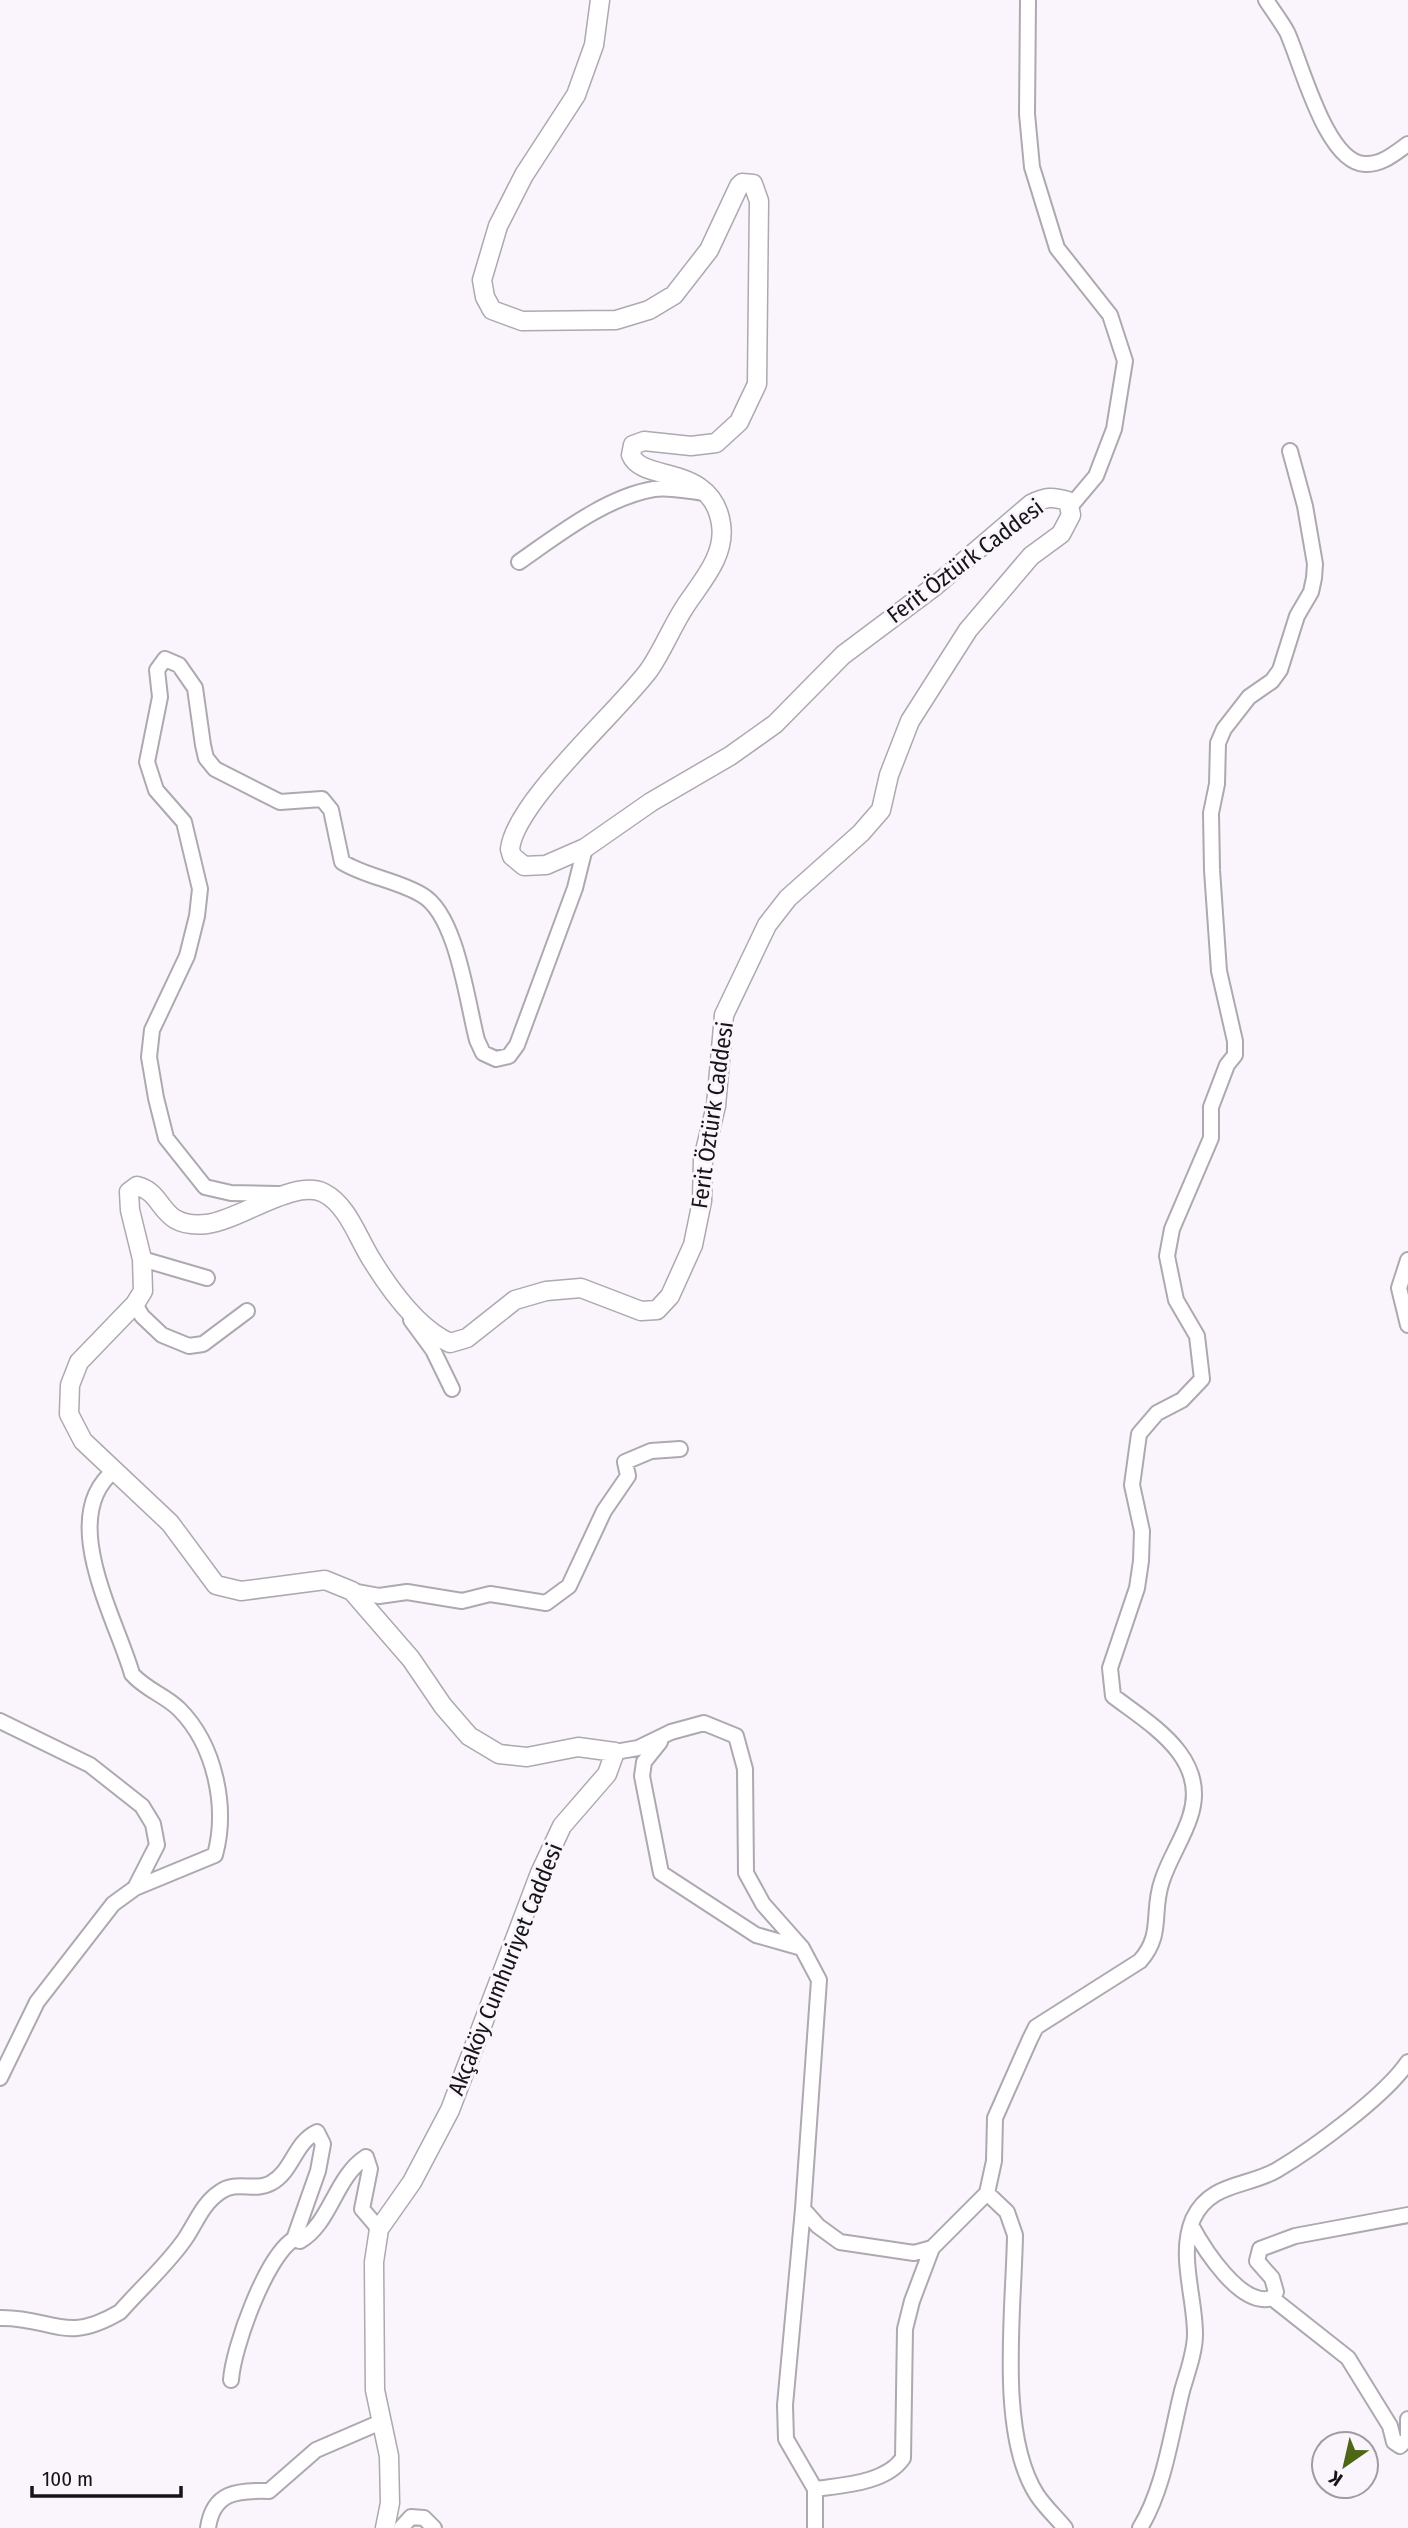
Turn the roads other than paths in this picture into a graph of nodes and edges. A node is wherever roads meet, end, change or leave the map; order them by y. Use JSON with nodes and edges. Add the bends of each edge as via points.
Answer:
{"nodes":[{"id":1,"x":600,"y":0,"type":"edge"},
{"id":2,"x":1028,"y":0,"type":"edge"},
{"id":3,"x":1266,"y":0,"type":"edge"},
{"id":4,"x":1408,"y":144,"type":"edge"},
{"id":5,"x":1290,"y":451,"type":"dead end"},
{"id":6,"x":709,"y":494,"type":"junction"},
{"id":7,"x":1069,"y":508,"type":"junction"},
{"id":8,"x":519,"y":562,"type":"dead end"},
{"id":9,"x":585,"y":848,"type":"junction"},
{"id":10,"x":287,"y":1193,"type":"junction"},
{"id":11,"x":142,"y":1259,"type":"junction"},
{"id":12,"x":1408,"y":1260,"type":"edge"},
{"id":13,"x":206,"y":1278,"type":"dead end"},
{"id":14,"x":402,"y":1303,"type":"junction"},
{"id":15,"x":135,"y":1304,"type":"junction"},
{"id":16,"x":247,"y":1311,"type":"dead end"},
{"id":17,"x":1408,"y":1325,"type":"edge"},
{"id":18,"x":452,"y":1389,"type":"dead end"},
{"id":19,"x":680,"y":1449,"type":"dead end"},
{"id":20,"x":115,"y":1470,"type":"junction"},
{"id":21,"x":352,"y":1591,"type":"junction"},
{"id":22,"x":0,"y":1721,"type":"edge"},
{"id":23,"x":671,"y":1731,"type":"junction"},
{"id":24,"x":615,"y":1752,"type":"junction"},
{"id":25,"x":135,"y":1888,"type":"junction"},
{"id":26,"x":802,"y":1948,"type":"junction"},
{"id":27,"x":1408,"y":2062,"type":"edge"},
{"id":28,"x":0,"y":2078,"type":"edge"},
{"id":29,"x":987,"y":2193,"type":"junction"},
{"id":30,"x":803,"y":2209,"type":"junction"},
{"id":31,"x":1408,"y":2216,"type":"edge"},
{"id":32,"x":1191,"y":2225,"type":"junction"},
{"id":33,"x":379,"y":2229,"type":"junction"},
{"id":34,"x":293,"y":2239,"type":"junction"},
{"id":35,"x":932,"y":2248,"type":"junction"},
{"id":36,"x":1272,"y":2298,"type":"junction"},
{"id":37,"x":0,"y":2318,"type":"edge"},
{"id":38,"x":230,"y":2380,"type":"dead end"},
{"id":39,"x":1408,"y":2419,"type":"edge"},
{"id":40,"x":382,"y":2423,"type":"junction"},
{"id":41,"x":815,"y":2489,"type":"junction"},
{"id":42,"x":208,"y":2528,"type":"edge"},
{"id":43,"x":385,"y":2528,"type":"edge"},
{"id":44,"x":401,"y":2528,"type":"edge"},
{"id":45,"x":434,"y":2528,"type":"edge"},
{"id":46,"x":815,"y":2528,"type":"edge"},
{"id":47,"x":1065,"y":2528,"type":"edge"},
{"id":48,"x":1140,"y":2528,"type":"edge"}],
"edges":[{"from":1,"to":6,"type":"main road","via":[[594,45],[576,95],[524,175],[498,226],[482,280],[485,297],[492,310],[522,321],[616,320],[649,310],[674,295],[709,250],[738,186],[753,184],[759,201],[757,384],[739,422],[716,443],[691,446],[644,441],[631,450],[637,464],[691,481]]},
{"from":2,"to":7,"type":"street","via":[[1027,114],[1032,167],[1057,248],[1110,315],[1125,361],[1110,440],[1096,476]]},
{"from":3,"to":4,"type":"street","via":[[1287,31],[1326,127],[1345,154],[1363,164],[1384,161]]},
{"from":5,"to":29,"type":"street","via":[[1305,506],[1314,578],[1280,670],[1249,697],[1219,743],[1211,813],[1212,870],[1219,971],[1235,1055],[1211,1107],[1211,1139],[1172,1229],[1167,1256],[1174,1293],[1197,1336],[1202,1379],[1182,1400],[1157,1413],[1139,1434],[1132,1485],[1142,1531],[1140,1574],[1110,1668],[1113,1696],[1177,1748],[1190,1774],[1194,1803],[1161,1881],[1156,1937],[1149,1951],[1036,2027],[995,2118],[994,2161]]},
{"from":6,"to":8,"type":"street","via":[[668,488],[641,493],[583,520]]},
{"from":6,"to":9,"type":"main road","name":"Ferit Öztürk Caddesi","via":[[721,523],[721,545],[712,567],[650,668],[534,802],[514,832],[510,849],[517,862],[533,867]]},
{"from":7,"to":9,"type":"main road","name":"Ferit Öztürk Caddesi","via":[[1068,501],[1056,497],[1031,504],[843,655],[775,724]]},
{"from":7,"to":14,"type":"main road","name":"Ferit Öztürk Caddesi","via":[[1071,515],[1061,534],[1031,556],[992,600],[909,721],[881,810],[788,898],[767,925],[724,1015],[716,1106],[703,1159],[702,1201],[693,1245],[663,1305],[650,1312],[590,1289],[546,1291],[515,1300],[467,1338],[450,1343]]},
{"from":9,"to":10,"type":"street","via":[[575,888],[517,1045],[509,1056],[496,1059],[483,1053],[477,1040],[452,941],[432,903],[342,862],[331,810],[321,799],[280,802],[215,769],[202,745],[195,688],[179,665],[165,659],[157,670],[160,697],[147,762],[156,790],[184,822],[200,889],[187,956],[152,1030],[149,1057],[156,1098],[166,1138],[205,1186],[244,1194]]},
{"from":10,"to":11,"type":"main road","name":"Ferit Öztürk Caddesi","via":[[209,1224],[184,1224],[167,1215],[148,1190],[133,1186],[128,1200]]},
{"from":10,"to":14,"type":"main road","name":"Ferit Öztürk Caddesi","via":[[313,1189],[334,1201]]},
{"from":11,"to":13,"type":"street"},
{"from":11,"to":15,"type":"main road","name":"Ferit Öztürk Caddesi","via":[[144,1291]]},
{"from":12,"to":17,"type":"street","via":[[1399,1288]]},
{"from":14,"to":18,"type":"street"},
{"from":15,"to":16,"type":"street","via":[[162,1335],[188,1346],[203,1344]]},
{"from":15,"to":20,"type":"main road","via":[[79,1362],[71,1385],[69,1414],[83,1441]]},
{"from":19,"to":21,"type":"street","via":[[651,1451],[625,1462],[628,1476],[611,1498],[569,1586],[546,1603],[490,1594],[462,1601],[407,1592],[379,1596]]},
{"from":20,"to":21,"type":"main road","via":[[170,1522],[216,1585],[241,1591],[325,1580]]},
{"from":20,"to":25,"type":"street","via":[[104,1478],[88,1523],[107,1606],[132,1674],[178,1707],[195,1731],[214,1769],[220,1812],[215,1855]]},
{"from":21,"to":24,"type":"main road","via":[[469,1736],[499,1754],[527,1757],[579,1747]]},
{"from":22,"to":25,"type":"street","via":[[96,1768],[142,1806],[153,1824],[157,1845]]},
{"from":23,"to":24,"type":"street","via":[[638,1748]]},
{"from":23,"to":26,"type":"street","via":[[704,1723],[736,1736],[745,1769],[746,1873],[763,1904]]},
{"from":23,"to":26,"type":"street","via":[[651,1751],[642,1776],[661,1873],[756,1935]]},
{"from":24,"to":33,"type":"main road","name":"Akçaköy Cumhuriyet Caddesi","via":[[607,1774],[562,1826],[450,2110],[412,2182]]},
{"from":25,"to":28,"type":"street","via":[[113,1903],[37,2002]]},
{"from":26,"to":30,"type":"street","via":[[819,1980]]},
{"from":27,"to":32,"type":"street","via":[[1352,2117],[1286,2165],[1217,2192]]},
{"from":29,"to":35,"type":"street"},
{"from":29,"to":47,"type":"street","via":[[1007,2212],[1015,2235],[1012,2410],[1019,2451],[1036,2494]]},
{"from":30,"to":35,"type":"street","via":[[840,2242],[914,2253]]},
{"from":30,"to":41,"type":"street","via":[[785,2405],[786,2439]]},
{"from":31,"to":36,"type":"street","via":[[1295,2236],[1261,2249],[1257,2261],[1275,2284]]},
{"from":32,"to":36,"type":"street","via":[[1204,2251],[1235,2284],[1258,2300]]},
{"from":32,"to":48,"type":"street","via":[[1186,2247],[1194,2344],[1159,2481]]},
{"from":33,"to":34,"type":"street","via":[[362,2209],[370,2169],[366,2157],[346,2175],[311,2235]]},
{"from":33,"to":40,"type":"main road","name":"Akçaköy Cumhuriyet Caddesi","via":[[374,2262],[375,2377]]},
{"from":34,"to":37,"type":"street","via":[[318,2171],[323,2144],[317,2132],[304,2138],[270,2184],[230,2186],[218,2193],[185,2239],[120,2312],[107,2320],[66,2330]]},
{"from":34,"to":38,"type":"street","via":[[277,2255],[264,2279],[233,2356]]},
{"from":35,"to":41,"type":"street","via":[[905,2329],[903,2458],[895,2470],[881,2476]]},
{"from":36,"to":39,"type":"street","via":[[1348,2358],[1400,2446],[1408,2438]]},
{"from":40,"to":42,"type":"street","via":[[316,2450],[269,2491],[225,2497],[213,2506]]},
{"from":40,"to":43,"type":"main road","name":"Akçaköy Cumhuriyet Caddesi","via":[[389,2456],[390,2503]]},
{"from":41,"to":46,"type":"street"},
{"from":44,"to":45,"type":"street","via":[[411,2517],[424,2518]]}]}
